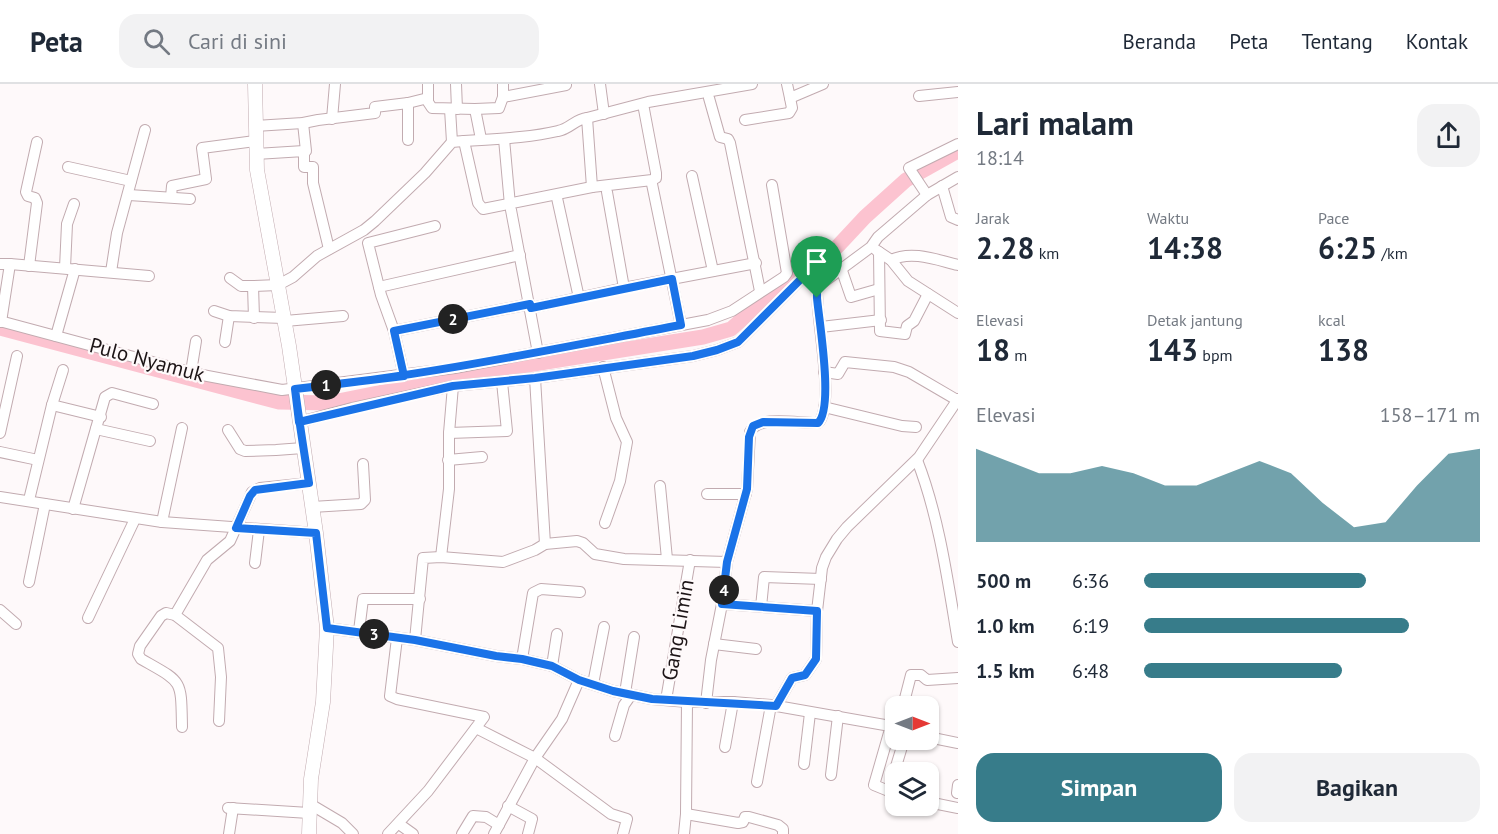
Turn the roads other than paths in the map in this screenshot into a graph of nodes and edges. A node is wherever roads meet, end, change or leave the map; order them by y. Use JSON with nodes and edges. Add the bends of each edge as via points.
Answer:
{"nodes":[{"id":1,"x":255,"y":84,"type":"edge"},
{"id":2,"x":335,"y":84,"type":"edge"},
{"id":3,"x":428,"y":84,"type":"edge"},
{"id":4,"x":456,"y":84,"type":"edge"},
{"id":5,"x":503,"y":84,"type":"edge"},
{"id":6,"x":600,"y":84,"type":"edge"},
{"id":7,"x":752,"y":84,"type":"edge"},
{"id":8,"x":787,"y":84,"type":"edge"},
{"id":9,"x":823,"y":84,"type":"edge"},
{"id":10,"x":566,"y":85,"type":"edge"},
{"id":11,"x":544,"y":87,"type":"edge"},
{"id":12,"x":958,"y":92,"type":"edge"},
{"id":13,"x":918,"y":96,"type":"dead end"},
{"id":14,"x":503,"y":97,"type":"junction"},
{"id":15,"x":428,"y":98,"type":"junction"},
{"id":16,"x":709,"y":98,"type":"dead end"},
{"id":17,"x":790,"y":98,"type":"junction"},
{"id":18,"x":408,"y":103,"type":"junction"},
{"id":19,"x":643,"y":104,"type":"junction"},
{"id":20,"x":454,"y":109,"type":"junction"},
{"id":21,"x":475,"y":109,"type":"junction"},
{"id":22,"x":604,"y":114,"type":"junction"},
{"id":23,"x":587,"y":118,"type":"junction"},
{"id":24,"x":332,"y":119,"type":"junction"},
{"id":25,"x":746,"y":120,"type":"dead end"},
{"id":26,"x":303,"y":123,"type":"junction"},
{"id":27,"x":255,"y":126,"type":"junction"},
{"id":28,"x":145,"y":130,"type":"dead end"},
{"id":29,"x":481,"y":139,"type":"junction"},
{"id":30,"x":504,"y":139,"type":"junction"},
{"id":31,"x":408,"y":140,"type":"dead end"},
{"id":32,"x":464,"y":141,"type":"junction"},
{"id":33,"x":37,"y":142,"type":"dead end"},
{"id":34,"x":452,"y":142,"type":"junction"},
{"id":35,"x":958,"y":144,"type":"edge"},
{"id":36,"x":256,"y":148,"type":"junction"},
{"id":37,"x":304,"y":151,"type":"junction"},
{"id":38,"x":68,"y":167,"type":"dead end"},
{"id":39,"x":692,"y":176,"type":"dead end"},
{"id":40,"x":958,"y":177,"type":"edge"},
{"id":41,"x":131,"y":181,"type":"junction"},
{"id":42,"x":652,"y":184,"type":"dead end"},
{"id":43,"x":772,"y":185,"type":"dead end"},
{"id":44,"x":942,"y":186,"type":"junction"},
{"id":45,"x":592,"y":187,"type":"junction"},
{"id":46,"x":607,"y":192,"type":"dead end"},
{"id":47,"x":129,"y":195,"type":"junction"},
{"id":48,"x":927,"y":195,"type":"junction"},
{"id":49,"x":171,"y":197,"type":"junction"},
{"id":50,"x":557,"y":198,"type":"dead end"},
{"id":51,"x":190,"y":199,"type":"dead end"},
{"id":52,"x":74,"y":204,"type":"dead end"},
{"id":53,"x":511,"y":207,"type":"junction"},
{"id":54,"x":958,"y":220,"type":"edge"},
{"id":55,"x":435,"y":226,"type":"dead end"},
{"id":56,"x":329,"y":249,"type":"junction"},
{"id":57,"x":875,"y":249,"type":"junction"},
{"id":58,"x":520,"y":255,"type":"junction"},
{"id":59,"x":891,"y":260,"type":"junction"},
{"id":60,"x":756,"y":263,"type":"junction"},
{"id":61,"x":5,"y":264,"type":"edge"},
{"id":62,"x":958,"y":265,"type":"edge"},
{"id":63,"x":29,"y":266,"type":"junction"},
{"id":64,"x":70,"y":268,"type":"junction"},
{"id":65,"x":841,"y":268,"type":"junction"},
{"id":66,"x":713,"y":271,"type":"junction"},
{"id":67,"x":111,"y":272,"type":"junction"},
{"id":68,"x":149,"y":276,"type":"dead end"},
{"id":69,"x":230,"y":278,"type":"dead end"},
{"id":70,"x":672,"y":279,"type":"junction"},
{"id":71,"x":278,"y":285,"type":"junction"},
{"id":72,"x":253,"y":286,"type":"junction"},
{"id":73,"x":379,"y":287,"type":"junction"},
{"id":74,"x":817,"y":287,"type":"junction"},
{"id":75,"x":624,"y":288,"type":"junction"},
{"id":76,"x":879,"y":289,"type":"junction"},
{"id":77,"x":760,"y":291,"type":"junction"},
{"id":78,"x":928,"y":294,"type":"junction"},
{"id":79,"x":579,"y":298,"type":"junction"},
{"id":80,"x":530,"y":306,"type":"junction"},
{"id":81,"x":214,"y":310,"type":"dead end"},
{"id":82,"x":958,"y":313,"type":"edge"},
{"id":83,"x":229,"y":316,"type":"junction"},
{"id":84,"x":343,"y":316,"type":"dead end"},
{"id":85,"x":254,"y":318,"type":"junction"},
{"id":86,"x":284,"y":320,"type":"junction"},
{"id":87,"x":880,"y":320,"type":"junction"},
{"id":88,"x":1,"y":321,"type":"edge"},
{"id":89,"x":681,"y":325,"type":"junction"},
{"id":90,"x":821,"y":327,"type":"junction"},
{"id":91,"x":394,"y":331,"type":"junction"},
{"id":92,"x":56,"y":336,"type":"junction"},
{"id":93,"x":196,"y":341,"type":"dead end"},
{"id":94,"x":225,"y":342,"type":"dead end"},
{"id":95,"x":538,"y":353,"type":"junction"},
{"id":96,"x":17,"y":356,"type":"dead end"},
{"id":97,"x":603,"y":367,"type":"junction"},
{"id":98,"x":63,"y":370,"type":"dead end"},
{"id":99,"x":191,"y":372,"type":"junction"},
{"id":100,"x":824,"y":372,"type":"junction"},
{"id":101,"x":404,"y":376,"type":"junction"},
{"id":102,"x":535,"y":378,"type":"junction"},
{"id":103,"x":502,"y":382,"type":"junction"},
{"id":104,"x":453,"y":386,"type":"junction"},
{"id":105,"x":958,"y":399,"type":"edge"},
{"id":106,"x":153,"y":404,"type":"dead end"},
{"id":107,"x":52,"y":405,"type":"junction"},
{"id":108,"x":297,"y":405,"type":"junction"},
{"id":109,"x":824,"y":407,"type":"junction"},
{"id":110,"x":101,"y":417,"type":"junction"},
{"id":111,"x":916,"y":427,"type":"dead end"},
{"id":112,"x":182,"y":428,"type":"dead end"},
{"id":113,"x":96,"y":429,"type":"junction"},
{"id":114,"x":228,"y":430,"type":"dead end"},
{"id":115,"x":0,"y":433,"type":"edge"},
{"id":116,"x":449,"y":433,"type":"junction"},
{"id":117,"x":150,"y":441,"type":"dead end"},
{"id":118,"x":303,"y":448,"type":"junction"},
{"id":119,"x":0,"y":452,"type":"edge"},
{"id":120,"x":483,"y":456,"type":"dead end"},
{"id":121,"x":38,"y":460,"type":"junction"},
{"id":122,"x":448,"y":460,"type":"junction"},
{"id":123,"x":917,"y":460,"type":"junction"},
{"id":124,"x":363,"y":464,"type":"dead end"},
{"id":125,"x":309,"y":483,"type":"junction"},
{"id":126,"x":660,"y":486,"type":"dead end"},
{"id":127,"x":707,"y":494,"type":"dead end"},
{"id":128,"x":746,"y":494,"type":"junction"},
{"id":129,"x":0,"y":497,"type":"edge"},
{"id":130,"x":29,"y":500,"type":"junction"},
{"id":131,"x":44,"y":506,"type":"junction"},
{"id":132,"x":312,"y":507,"type":"junction"},
{"id":133,"x":73,"y":509,"type":"junction"},
{"id":134,"x":135,"y":519,"type":"junction"},
{"id":135,"x":162,"y":522,"type":"junction"},
{"id":136,"x":605,"y":523,"type":"dead end"},
{"id":137,"x":235,"y":529,"type":"junction"},
{"id":138,"x":259,"y":530,"type":"junction"},
{"id":139,"x":316,"y":533,"type":"junction"},
{"id":140,"x":545,"y":544,"type":"junction"},
{"id":141,"x":441,"y":557,"type":"junction"},
{"id":142,"x":667,"y":559,"type":"junction"},
{"id":143,"x":690,"y":560,"type":"junction"},
{"id":144,"x":727,"y":562,"type":"junction"},
{"id":145,"x":255,"y":563,"type":"dead end"},
{"id":146,"x":821,"y":579,"type":"junction"},
{"id":147,"x":29,"y":582,"type":"dead end"},
{"id":148,"x":580,"y":591,"type":"dead end"},
{"id":149,"x":420,"y":599,"type":"junction"},
{"id":150,"x":722,"y":604,"type":"junction"},
{"id":151,"x":761,"y":607,"type":"junction"},
{"id":152,"x":0,"y":610,"type":"edge"},
{"id":153,"x":817,"y":611,"type":"junction"},
{"id":154,"x":175,"y":615,"type":"junction"},
{"id":155,"x":88,"y":618,"type":"dead end"},
{"id":156,"x":16,"y":624,"type":"dead end"},
{"id":157,"x":604,"y":627,"type":"dead end"},
{"id":158,"x":327,"y":628,"type":"junction"},
{"id":159,"x":359,"y":631,"type":"junction"},
{"id":160,"x":557,"y":634,"type":"dead end"},
{"id":161,"x":634,"y":637,"type":"dead end"},
{"id":162,"x":397,"y":638,"type":"junction"},
{"id":163,"x":415,"y":640,"type":"junction"},
{"id":164,"x":958,"y":642,"type":"edge"},
{"id":165,"x":714,"y":644,"type":"junction"},
{"id":166,"x":756,"y":649,"type":"dead end"},
{"id":167,"x":522,"y":659,"type":"junction"},
{"id":168,"x":552,"y":666,"type":"junction"},
{"id":169,"x":958,"y":678,"type":"edge"},
{"id":170,"x":579,"y":680,"type":"junction"},
{"id":171,"x":593,"y":684,"type":"junction"},
{"id":172,"x":628,"y":694,"type":"junction"},
{"id":173,"x":906,"y":696,"type":"edge"},
{"id":174,"x":666,"y":700,"type":"junction"},
{"id":175,"x":687,"y":702,"type":"junction"},
{"id":176,"x":733,"y":702,"type":"junction"},
{"id":177,"x":706,"y":703,"type":"junction"},
{"id":178,"x":774,"y":706,"type":"junction"},
{"id":179,"x":810,"y":713,"type":"junction"},
{"id":180,"x":838,"y":716,"type":"junction"},
{"id":181,"x":219,"y":721,"type":"dead end"},
{"id":182,"x":885,"y":725,"type":"edge"},
{"id":183,"x":182,"y":727,"type":"dead end"},
{"id":184,"x":476,"y":728,"type":"junction"},
{"id":185,"x":615,"y":736,"type":"dead end"},
{"id":186,"x":939,"y":739,"type":"edge"},
{"id":187,"x":958,"y":743,"type":"edge"},
{"id":188,"x":725,"y":747,"type":"dead end"},
{"id":189,"x":885,"y":750,"type":"edge"},
{"id":190,"x":535,"y":758,"type":"junction"},
{"id":191,"x":804,"y":764,"type":"dead end"},
{"id":192,"x":831,"y":775,"type":"dead end"},
{"id":193,"x":757,"y":782,"type":"dead end"},
{"id":194,"x":885,"y":790,"type":"edge"},
{"id":195,"x":939,"y":804,"type":"edge"},
{"id":196,"x":508,"y":806,"type":"junction"},
{"id":197,"x":958,"y":808,"type":"edge"},
{"id":198,"x":310,"y":809,"type":"junction"},
{"id":199,"x":686,"y":814,"type":"junction"},
{"id":200,"x":399,"y":824,"type":"junction"},
{"id":201,"x":497,"y":830,"type":"edge"},
{"id":202,"x":229,"y":834,"type":"edge"},
{"id":203,"x":309,"y":834,"type":"edge"},
{"id":204,"x":353,"y":834,"type":"edge"},
{"id":205,"x":388,"y":834,"type":"edge"},
{"id":206,"x":413,"y":834,"type":"edge"},
{"id":207,"x":462,"y":834,"type":"edge"},
{"id":208,"x":528,"y":834,"type":"edge"},
{"id":209,"x":623,"y":834,"type":"edge"},
{"id":210,"x":684,"y":834,"type":"edge"},
{"id":211,"x":783,"y":834,"type":"edge"}],
"edges":[{"from":1,"to":27,"type":"main road"},
{"from":2,"to":24,"type":"street"},
{"from":3,"to":15,"type":"street"},
{"from":4,"to":20,"type":"street"},
{"from":5,"to":14,"type":"street"},
{"from":6,"to":22,"type":"street"},
{"from":7,"to":19,"type":"street"},
{"from":8,"to":17,"type":"street"},
{"from":9,"to":17,"type":"street"},
{"from":10,"to":11,"type":"street"},
{"from":11,"to":14,"type":"street"},
{"from":12,"to":13,"type":"street"},
{"from":14,"to":21,"type":"street","via":[[499,108]]},
{"from":15,"to":18,"type":"street"},
{"from":15,"to":20,"type":"street","via":[[432,108]]},
{"from":16,"to":60,"type":"street","via":[[720,137],[730,143]]},
{"from":17,"to":25,"type":"street","via":[[789,113]]},
{"from":18,"to":24,"type":"street"},
{"from":18,"to":31,"type":"street"},
{"from":19,"to":22,"type":"street"},
{"from":19,"to":45,"type":"street","via":[[655,179]]},
{"from":20,"to":21,"type":"street"},
{"from":20,"to":34,"type":"street"},
{"from":21,"to":29,"type":"street"},
{"from":22,"to":23,"type":"street"},
{"from":23,"to":30,"type":"street","via":[[557,132]]},
{"from":23,"to":45,"type":"street"},
{"from":24,"to":26,"type":"street"},
{"from":26,"to":27,"type":"street"},
{"from":26,"to":37,"type":"street"},
{"from":27,"to":36,"type":"main road"},
{"from":28,"to":41,"type":"street"},
{"from":29,"to":30,"type":"street"},
{"from":29,"to":32,"type":"street"},
{"from":30,"to":53,"type":"street"},
{"from":32,"to":34,"type":"street"},
{"from":32,"to":53,"type":"street","via":[[480,208]]},
{"from":33,"to":63,"type":"street","via":[[26,192],[37,203]]},
{"from":34,"to":56,"type":"street","via":[[375,221]]},
{"from":35,"to":48,"type":"street","via":[[909,168]]},
{"from":36,"to":37,"type":"street"},
{"from":36,"to":49,"type":"street","via":[[202,148],[206,179],[172,186]]},
{"from":36,"to":71,"type":"main road"},
{"from":37,"to":56,"type":"street","via":[[304,167],[313,167],[313,183]]},
{"from":38,"to":41,"type":"street"},
{"from":39,"to":66,"type":"street"},
{"from":40,"to":44,"type":"street"},
{"from":41,"to":47,"type":"street"},
{"from":42,"to":70,"type":"street"},
{"from":43,"to":77,"type":"street","via":[[787,273]]},
{"from":44,"to":48,"type":"street"},
{"from":44,"to":54,"type":"street","via":[[951,217]]},
{"from":45,"to":53,"type":"street"},
{"from":46,"to":75,"type":"street"},
{"from":47,"to":49,"type":"street"},
{"from":47,"to":67,"type":"street","via":[[117,233]]},
{"from":48,"to":57,"type":"street","via":[[878,237]]},
{"from":49,"to":51,"type":"street"},
{"from":50,"to":79,"type":"street"},
{"from":52,"to":64,"type":"street","via":[[67,224]]},
{"from":53,"to":58,"type":"street"},
{"from":55,"to":73,"type":"street","via":[[368,243]]},
{"from":56,"to":71,"type":"street"},
{"from":57,"to":59,"type":"street"},
{"from":57,"to":65,"type":"street"},
{"from":57,"to":76,"type":"street"},
{"from":58,"to":73,"type":"street"},
{"from":58,"to":80,"type":"street"},
{"from":59,"to":62,"type":"street","via":[[920,256]]},
{"from":59,"to":78,"type":"street","via":[[908,280]]},
{"from":60,"to":66,"type":"street"},
{"from":60,"to":77,"type":"street"},
{"from":61,"to":63,"type":"street"},
{"from":61,"to":88,"type":"street"},
{"from":63,"to":64,"type":"street"},
{"from":64,"to":67,"type":"street"},
{"from":64,"to":92,"type":"street"},
{"from":65,"to":74,"type":"street"},
{"from":65,"to":76,"type":"street","via":[[851,297]]},
{"from":66,"to":70,"type":"street"},
{"from":67,"to":68,"type":"street"},
{"from":69,"to":72,"type":"street","via":[[237,284]]},
{"from":70,"to":75,"type":"street"},
{"from":70,"to":89,"type":"street"},
{"from":71,"to":72,"type":"street"},
{"from":71,"to":86,"type":"main road"},
{"from":72,"to":85,"type":"street"},
{"from":73,"to":91,"type":"street"},
{"from":74,"to":90,"type":"street"},
{"from":74,"to":97,"type":"street","via":[[804,276],[738,342],[717,350]]},
{"from":75,"to":79,"type":"street"},
{"from":76,"to":87,"type":"street"},
{"from":77,"to":89,"type":"street","via":[[725,315]]},
{"from":78,"to":82,"type":"street"},
{"from":78,"to":87,"type":"street","via":[[905,334],[880,331]]},
{"from":79,"to":80,"type":"street"},
{"from":80,"to":91,"type":"street"},
{"from":80,"to":95,"type":"street"},
{"from":81,"to":83,"type":"street"},
{"from":83,"to":85,"type":"street"},
{"from":83,"to":94,"type":"street"},
{"from":84,"to":86,"type":"street"},
{"from":85,"to":86,"type":"street"},
{"from":86,"to":108,"type":"main road"},
{"from":87,"to":90,"type":"street"},
{"from":88,"to":92,"type":"street","name":"Pulo Nyamuk"},
{"from":89,"to":95,"type":"street"},
{"from":90,"to":100,"type":"street"},
{"from":91,"to":101,"type":"street"},
{"from":92,"to":99,"type":"street","name":"Pulo Nyamuk"},
{"from":93,"to":99,"type":"street"},
{"from":95,"to":101,"type":"street"},
{"from":96,"to":115,"type":"street"},
{"from":97,"to":102,"type":"street"},
{"from":97,"to":136,"type":"street","via":[[616,418],[627,442],[620,481]]},
{"from":98,"to":107,"type":"street"},
{"from":99,"to":108,"type":"street","name":"Pulo Nyamuk","via":[[278,390]]},
{"from":100,"to":105,"type":"street","via":[[838,374],[845,362],[894,367]]},
{"from":100,"to":109,"type":"street"},
{"from":101,"to":108,"type":"street"},
{"from":102,"to":103,"type":"street"},
{"from":102,"to":140,"type":"street"},
{"from":103,"to":104,"type":"street"},
{"from":103,"to":116,"type":"street","via":[[507,431]]},
{"from":104,"to":108,"type":"street","via":[[394,398]]},
{"from":104,"to":116,"type":"street"},
{"from":105,"to":123,"type":"street"},
{"from":106,"to":110,"type":"street","via":[[110,393],[105,397]]},
{"from":107,"to":110,"type":"street"},
{"from":107,"to":121,"type":"street"},
{"from":108,"to":118,"type":"main road"},
{"from":109,"to":111,"type":"street"},
{"from":109,"to":128,"type":"street","via":[[818,423],[763,422],[753,426]]},
{"from":110,"to":113,"type":"street"},
{"from":112,"to":135,"type":"street"},
{"from":113,"to":117,"type":"street"},
{"from":113,"to":133,"type":"street"},
{"from":114,"to":118,"type":"street","via":[[245,451]]},
{"from":116,"to":122,"type":"street"},
{"from":118,"to":125,"type":"main road"},
{"from":119,"to":121,"type":"street"},
{"from":120,"to":122,"type":"street"},
{"from":121,"to":130,"type":"street"},
{"from":122,"to":141,"type":"street","via":[[449,489]]},
{"from":123,"to":146,"type":"street","via":[[837,539],[826,557]]},
{"from":123,"to":164,"type":"street","via":[[926,484]]},
{"from":124,"to":132,"type":"street","via":[[361,504]]},
{"from":125,"to":132,"type":"main road"},
{"from":125,"to":137,"type":"street","via":[[255,490]]},
{"from":126,"to":142,"type":"street"},
{"from":127,"to":128,"type":"street"},
{"from":128,"to":144,"type":"street"},
{"from":129,"to":130,"type":"street"},
{"from":130,"to":131,"type":"street"},
{"from":131,"to":133,"type":"street"},
{"from":131,"to":147,"type":"street"},
{"from":132,"to":139,"type":"main road"},
{"from":133,"to":134,"type":"street"},
{"from":134,"to":135,"type":"street"},
{"from":134,"to":155,"type":"street"},
{"from":135,"to":137,"type":"street"},
{"from":137,"to":138,"type":"street"},
{"from":137,"to":154,"type":"street","via":[[230,541],[207,560]]},
{"from":138,"to":139,"type":"street"},
{"from":138,"to":145,"type":"street"},
{"from":139,"to":158,"type":"main road"},
{"from":140,"to":141,"type":"street","via":[[503,562]]},
{"from":140,"to":142,"type":"street","via":[[580,541],[597,555]]},
{"from":141,"to":149,"type":"street","via":[[422,559]]},
{"from":142,"to":143,"type":"street"},
{"from":143,"to":144,"type":"street"},
{"from":143,"to":174,"type":"street","name":"Gang Limin"},
{"from":144,"to":150,"type":"street"},
{"from":146,"to":151,"type":"street","via":[[764,577]]},
{"from":146,"to":153,"type":"street"},
{"from":148,"to":167,"type":"street","via":[[546,589],[533,593]]},
{"from":149,"to":159,"type":"street","via":[[363,599]]},
{"from":149,"to":163,"type":"street"},
{"from":150,"to":151,"type":"street"},
{"from":150,"to":165,"type":"street"},
{"from":151,"to":153,"type":"street"},
{"from":152,"to":156,"type":"street"},
{"from":153,"to":178,"type":"street","via":[[816,659],[805,675],[792,678]]},
{"from":154,"to":181,"type":"street","via":[[218,648]]},
{"from":154,"to":183,"type":"street","via":[[161,616],[138,654],[177,683]]},
{"from":157,"to":171,"type":"street"},
{"from":158,"to":159,"type":"street"},
{"from":158,"to":198,"type":"main road"},
{"from":159,"to":162,"type":"street"},
{"from":160,"to":168,"type":"street"},
{"from":161,"to":172,"type":"street"},
{"from":162,"to":163,"type":"street"},
{"from":162,"to":184,"type":"street","via":[[390,696],[484,717]]},
{"from":163,"to":167,"type":"street"},
{"from":165,"to":166,"type":"street"},
{"from":165,"to":177,"type":"street"},
{"from":167,"to":168,"type":"street"},
{"from":168,"to":170,"type":"street"},
{"from":169,"to":173,"type":"street","via":[[927,680],[911,675]]},
{"from":170,"to":171,"type":"street"},
{"from":170,"to":190,"type":"street","via":[[562,718]]},
{"from":171,"to":172,"type":"street"},
{"from":172,"to":174,"type":"street"},
{"from":172,"to":185,"type":"street"},
{"from":174,"to":175,"type":"street"},
{"from":175,"to":177,"type":"street"},
{"from":175,"to":199,"type":"street"},
{"from":176,"to":177,"type":"street"},
{"from":176,"to":178,"type":"street"},
{"from":176,"to":188,"type":"street"},
{"from":178,"to":179,"type":"street"},
{"from":178,"to":193,"type":"street"},
{"from":179,"to":180,"type":"street"},
{"from":179,"to":191,"type":"street"},
{"from":180,"to":182,"type":"street"},
{"from":180,"to":192,"type":"street"},
{"from":184,"to":190,"type":"street"},
{"from":184,"to":200,"type":"street"},
{"from":186,"to":187,"type":"street"},
{"from":189,"to":194,"type":"street","via":[[874,785]]},
{"from":190,"to":196,"type":"street"},
{"from":190,"to":209,"type":"street","via":[[611,814],[627,819]]},
{"from":195,"to":197,"type":"street"},
{"from":196,"to":201,"type":"street"},
{"from":196,"to":208,"type":"street","via":[[532,819]]},
{"from":198,"to":202,"type":"street","via":[[230,808]]},
{"from":198,"to":203,"type":"main road"},
{"from":198,"to":204,"type":"street","via":[[342,823]]},
{"from":199,"to":210,"type":"street"},
{"from":199,"to":211,"type":"street","via":[[738,823],[749,817],[778,825]]},
{"from":200,"to":205,"type":"street"},
{"from":200,"to":206,"type":"street"},
{"from":201,"to":207,"type":"street","via":[[486,818],[473,816]]}]}
